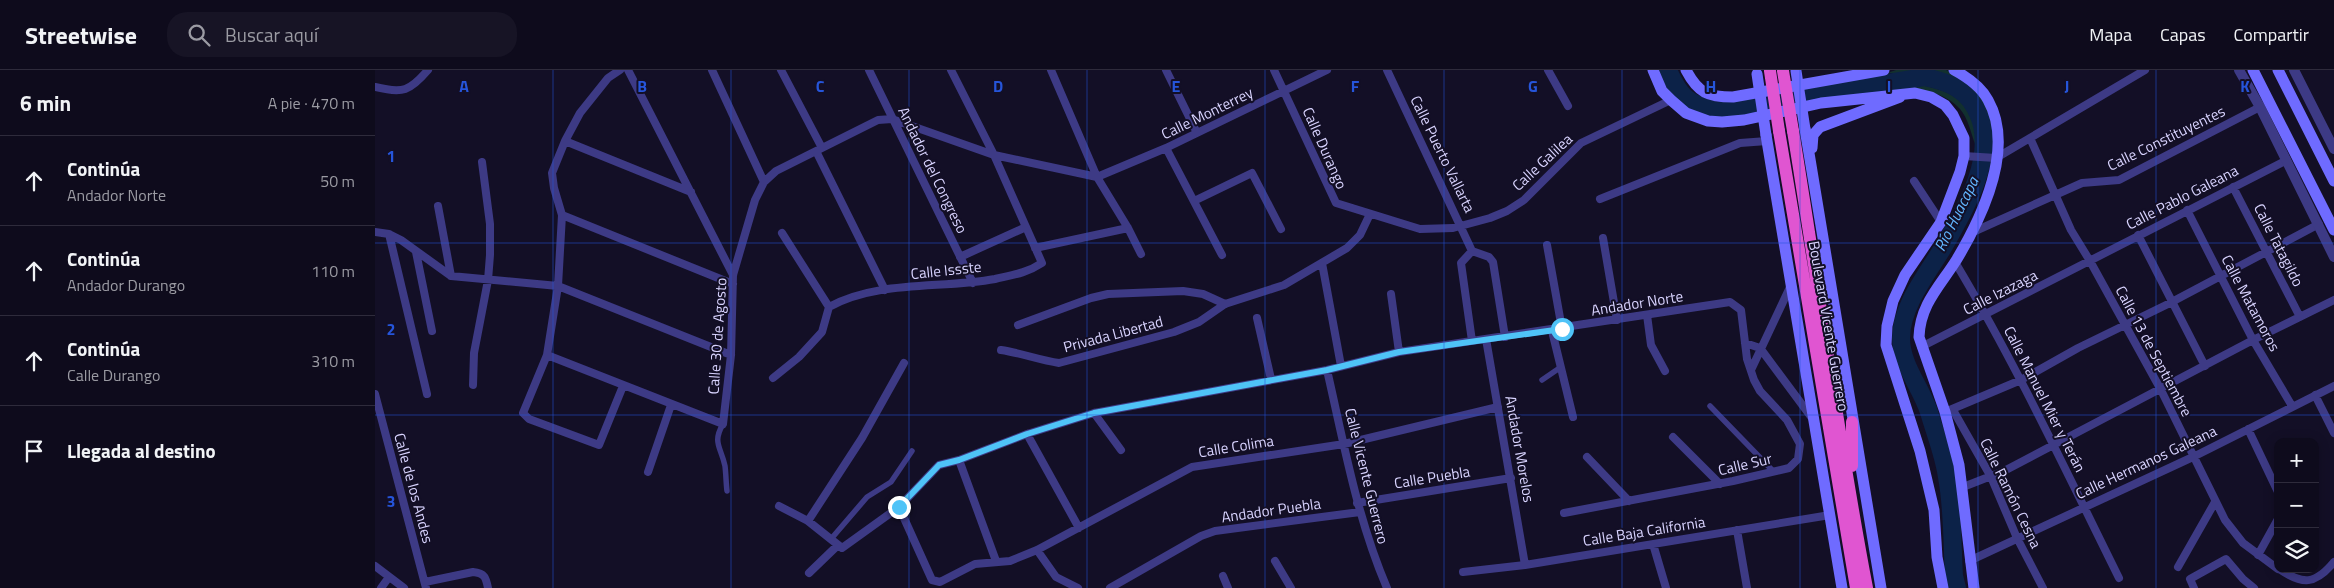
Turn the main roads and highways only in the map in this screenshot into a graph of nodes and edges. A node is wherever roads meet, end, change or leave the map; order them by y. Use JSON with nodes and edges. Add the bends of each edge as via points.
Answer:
{"nodes":[{"id":1,"x":1653,"y":70,"type":"edge"},
{"id":2,"x":1686,"y":70,"type":"edge"},
{"id":3,"x":1790,"y":70,"type":"edge"},
{"id":4,"x":1884,"y":70,"type":"edge"},
{"id":5,"x":1954,"y":70,"type":"edge"},
{"id":6,"x":2253,"y":70,"type":"edge"},
{"id":7,"x":2278,"y":70,"type":"edge"},
{"id":8,"x":1770,"y":71,"type":"edge"},
{"id":9,"x":1756,"y":72,"type":"edge"},
{"id":10,"x":1906,"y":94,"type":"junction"},
{"id":11,"x":1799,"y":130,"type":"junction"},
{"id":12,"x":1770,"y":136,"type":"junction"},
{"id":13,"x":1814,"y":177,"type":"junction"},
{"id":14,"x":2334,"y":181,"type":"edge"},
{"id":15,"x":2334,"y":230,"type":"edge"},
{"id":16,"x":1852,"y":422,"type":"junction"},
{"id":17,"x":1853,"y":514,"type":"junction"},
{"id":18,"x":1842,"y":588,"type":"edge"},
{"id":19,"x":1857,"y":588,"type":"edge"},
{"id":20,"x":1867,"y":588,"type":"edge"},
{"id":21,"x":1881,"y":588,"type":"edge"},
{"id":22,"x":1943,"y":588,"type":"edge"},
{"id":23,"x":1974,"y":588,"type":"edge"}],
"edges":[{"from":1,"to":10,"type":"main road","via":[[1662,90],[1671,100],[1686,113],[1708,121],[1722,122],[1821,103]]},
{"from":2,"to":4,"type":"main road","via":[[1700,90],[1713,97],[1733,97]]},
{"from":3,"to":11,"type":"highway","name":"Boulevard Vicente Guerrero","bridge":true},
{"from":5,"to":23,"type":"main road","via":[[1977,86],[1988,100],[1996,121],[1998,143],[1987,199],[1973,232],[1926,305],[1919,324],[1921,347],[1949,411],[1963,487]]},
{"from":6,"to":15,"type":"main road"},
{"from":7,"to":14,"type":"main road"},
{"from":8,"to":12,"type":"highway","name":"Boulevard Vicente Guerrero","bridge":true},
{"from":9,"to":12,"type":"main road","name":"Boulevard Vicente Guerrero","bridge":true},
{"from":10,"to":13,"type":"main road","via":[[1820,127],[1813,135],[1811,146]]},
{"from":10,"to":22,"type":"main road","via":[[1931,97],[1945,106],[1964,138],[1964,156],[1941,222],[1905,275],[1893,301],[1886,345],[1910,417],[1932,502]]},
{"from":11,"to":13,"type":"main road","name":"Boulevard Vicente Guerrero"},
{"from":11,"to":17,"type":"highway","name":"Boulevard Vicente Guerrero"},
{"from":12,"to":18,"type":"main road","name":"Boulevard Vicente Guerrero","via":[[1791,285]]},
{"from":12,"to":19,"type":"highway","name":"Boulevard Vicente Guerrero"},
{"from":13,"to":16,"type":"main road","name":"Boulevard Vicente Guerrero"},
{"from":16,"to":17,"type":"highway"},
{"from":16,"to":21,"type":"main road","name":"Boulevard Vicente Guerrero"},
{"from":17,"to":20,"type":"highway","name":"Boulevard Vicente Guerrero"}]}
